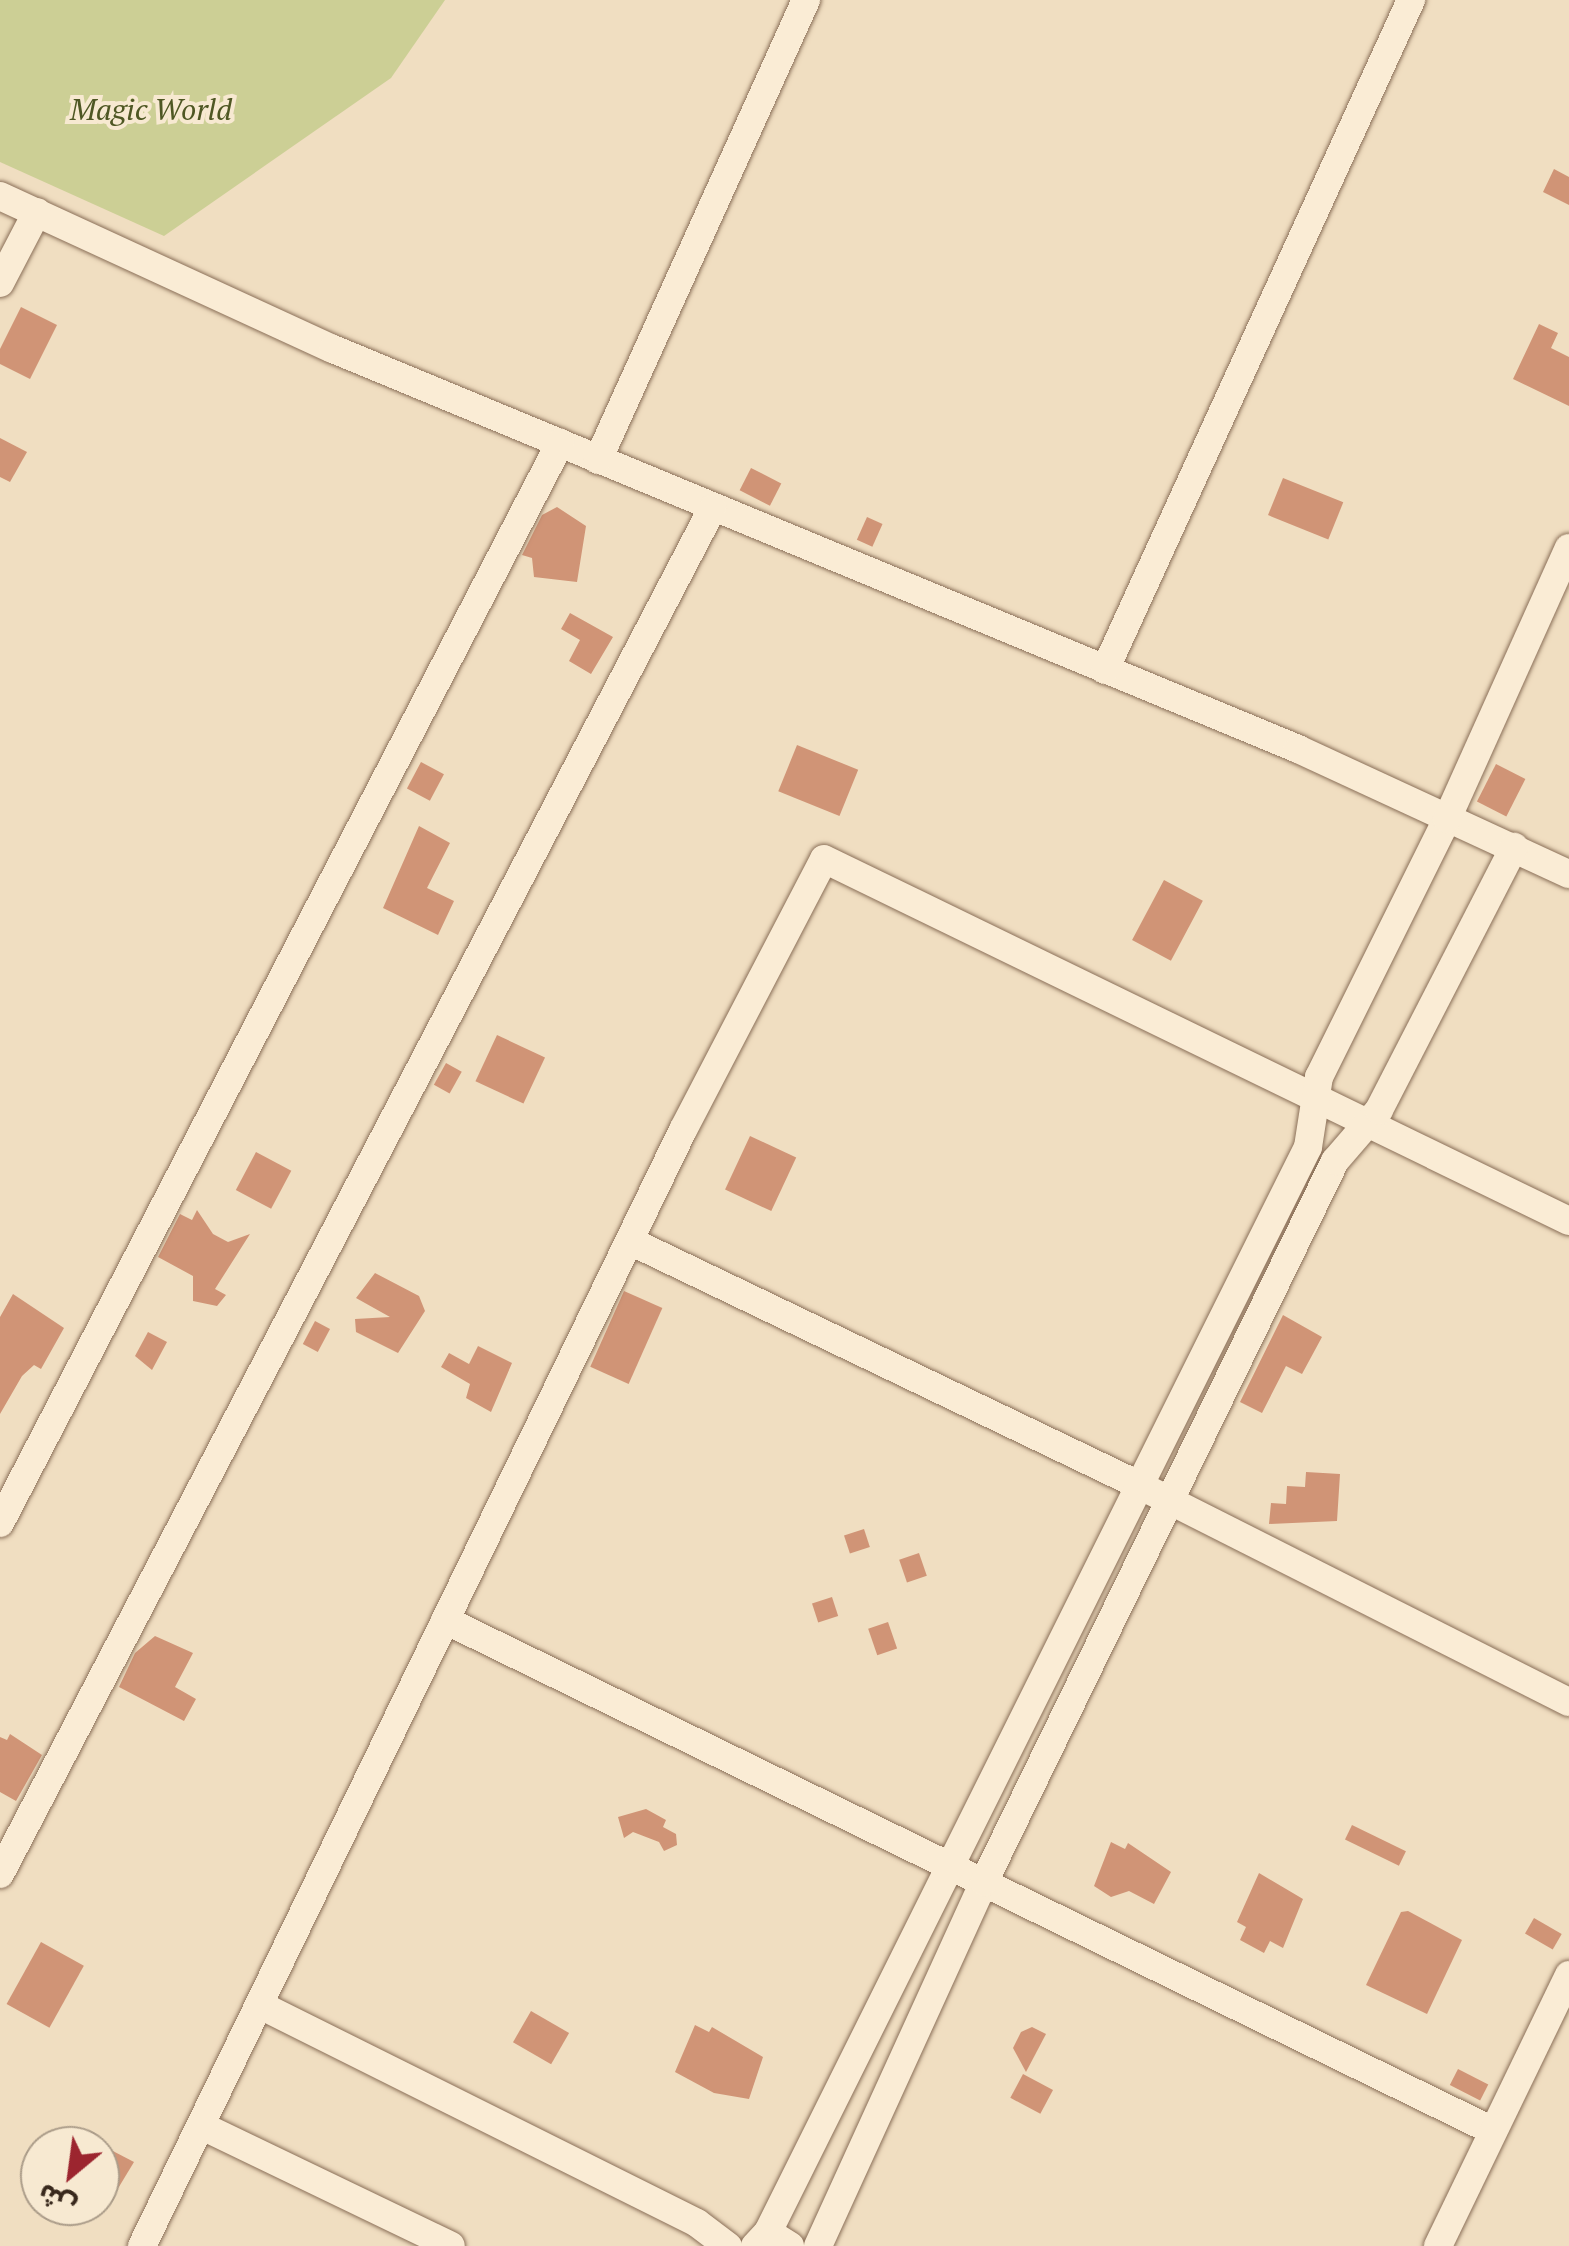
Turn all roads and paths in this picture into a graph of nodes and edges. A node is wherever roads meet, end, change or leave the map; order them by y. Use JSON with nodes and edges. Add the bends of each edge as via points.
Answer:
{"nodes":[{"id":1,"x":806,"y":0,"type":"edge"},
{"id":2,"x":1412,"y":0,"type":"edge"},
{"id":3,"x":0,"y":196,"type":"edge"},
{"id":4,"x":36,"y":212,"type":"junction"},
{"id":5,"x":0,"y":284,"type":"edge"},
{"id":6,"x":560,"y":443,"type":"junction"},
{"id":7,"x":598,"y":460,"type":"junction"},
{"id":8,"x":712,"y":509,"type":"junction"},
{"id":9,"x":1569,"y":548,"type":"edge"},
{"id":10,"x":1105,"y":670,"type":"junction"},
{"id":11,"x":1447,"y":818,"type":"junction"},
{"id":12,"x":1514,"y":848,"type":"junction"},
{"id":13,"x":1569,"y":874,"type":"edge"},
{"id":14,"x":1315,"y":1096,"type":"junction"},
{"id":15,"x":1370,"y":1124,"type":"junction"},
{"id":16,"x":1569,"y":1220,"type":"edge"},
{"id":17,"x":630,"y":1242,"type":"junction"},
{"id":18,"x":1142,"y":1486,"type":"junction"},
{"id":19,"x":1172,"y":1501,"type":"junction"},
{"id":20,"x":0,"y":1523,"type":"edge"},
{"id":21,"x":444,"y":1620,"type":"junction"},
{"id":22,"x":1569,"y":1702,"type":"edge"},
{"id":23,"x":952,"y":1865,"type":"junction"},
{"id":24,"x":0,"y":1874,"type":"edge"},
{"id":25,"x":984,"y":1882,"type":"junction"},
{"id":26,"x":1569,"y":1975,"type":"edge"},
{"id":27,"x":260,"y":2005,"type":"junction"},
{"id":28,"x":202,"y":2126,"type":"junction"},
{"id":29,"x":1493,"y":2131,"type":"junction"},
{"id":30,"x":771,"y":2241,"type":"edge"},
{"id":31,"x":142,"y":2246,"type":"edge"},
{"id":32,"x":451,"y":2246,"type":"edge"},
{"id":33,"x":728,"y":2246,"type":"edge"},
{"id":34,"x":818,"y":2246,"type":"edge"},
{"id":35,"x":1438,"y":2246,"type":"edge"}],
"edges":[{"from":1,"to":7,"type":"street"},
{"from":2,"to":10,"type":"street"},
{"from":3,"to":4,"type":"street"},
{"from":4,"to":5,"type":"street"},
{"from":4,"to":6,"type":"street"},
{"from":6,"to":7,"type":"street"},
{"from":6,"to":20,"type":"street"},
{"from":7,"to":8,"type":"street"},
{"from":8,"to":10,"type":"street"},
{"from":8,"to":24,"type":"street"},
{"from":9,"to":11,"type":"street"},
{"from":10,"to":11,"type":"street"},
{"from":11,"to":12,"type":"street"},
{"from":11,"to":14,"type":"street"},
{"from":12,"to":13,"type":"street"},
{"from":12,"to":15,"type":"street"},
{"from":14,"to":15,"type":"street"},
{"from":14,"to":17,"type":"street","via":[[824,859]]},
{"from":14,"to":18,"type":"street","via":[[1308,1147]]},
{"from":15,"to":16,"type":"street"},
{"from":15,"to":19,"type":"street","via":[[1335,1162]]},
{"from":17,"to":18,"type":"street"},
{"from":17,"to":21,"type":"street"},
{"from":18,"to":19,"type":"street"},
{"from":18,"to":23,"type":"street"},
{"from":19,"to":22,"type":"street"},
{"from":19,"to":25,"type":"street"},
{"from":21,"to":23,"type":"street"},
{"from":21,"to":27,"type":"street"},
{"from":23,"to":25,"type":"street"},
{"from":23,"to":30,"type":"street"},
{"from":25,"to":29,"type":"street"},
{"from":25,"to":34,"type":"street"},
{"from":26,"to":29,"type":"street"},
{"from":27,"to":28,"type":"street"},
{"from":27,"to":33,"type":"street","via":[[697,2223]]},
{"from":28,"to":31,"type":"street"},
{"from":28,"to":32,"type":"street"},
{"from":29,"to":35,"type":"street"}]}
